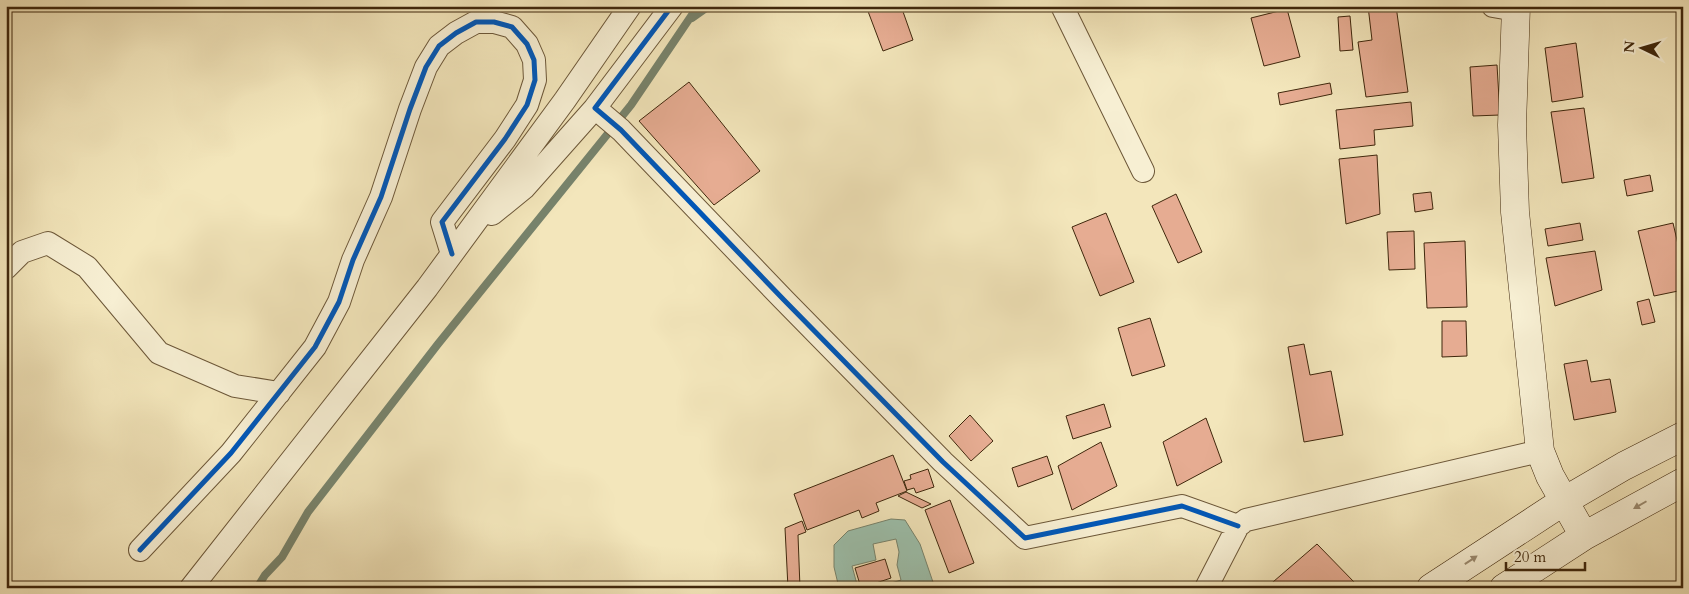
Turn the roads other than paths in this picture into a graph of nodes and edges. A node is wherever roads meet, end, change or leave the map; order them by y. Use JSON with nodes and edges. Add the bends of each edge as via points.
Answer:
{"nodes":[{"id":1,"x":630,"y":6,"type":"edge"},
{"id":2,"x":672,"y":6,"type":"edge"},
{"id":3,"x":1062,"y":6,"type":"edge"},
{"id":4,"x":1508,"y":7,"type":"edge"},
{"id":5,"x":608,"y":118,"type":"junction"},
{"id":6,"x":1143,"y":171,"type":"dead end"},
{"id":7,"x":467,"y":233,"type":"junction"},
{"id":8,"x":452,"y":254,"type":"junction"},
{"id":9,"x":6,"y":268,"type":"edge"},
{"id":10,"x":279,"y":393,"type":"junction"},
{"id":11,"x":1683,"y":436,"type":"edge"},
{"id":12,"x":1540,"y":450,"type":"junction"},
{"id":13,"x":1683,"y":482,"type":"edge"},
{"id":14,"x":1564,"y":501,"type":"junction"},
{"id":15,"x":1238,"y":526,"type":"junction"},
{"id":16,"x":1584,"y":536,"type":"junction"},
{"id":17,"x":140,"y":550,"type":"dead end"},
{"id":18,"x":191,"y":588,"type":"edge"},
{"id":19,"x":1206,"y":588,"type":"edge"},
{"id":20,"x":1430,"y":588,"type":"edge"},
{"id":21,"x":1504,"y":588,"type":"edge"}],
"edges":[{"from":1,"to":7,"type":"street"},
{"from":2,"to":5,"type":"street"},
{"from":3,"to":6,"type":"street"},
{"from":4,"to":12,"type":"street","via":[[1516,212]]},
{"from":5,"to":7,"type":"street"},
{"from":5,"to":15,"type":"street","via":[[929,448],[1025,538],[1182,506]]},
{"from":7,"to":8,"type":"street"},
{"from":8,"to":10,"type":"street","via":[[442,222],[528,105],[535,80],[534,60],[527,44],[512,27],[494,22],[476,22],[456,33],[439,46],[426,67],[381,198],[353,260],[340,302],[314,347]]},
{"from":8,"to":18,"type":"street"},
{"from":9,"to":10,"type":"street","via":[[22,252],[48,243],[87,267],[159,354],[235,386]]},
{"from":10,"to":17,"type":"street","via":[[231,453]]},
{"from":11,"to":14,"type":"street"},
{"from":12,"to":14,"type":"street"},
{"from":12,"to":15,"type":"street","via":[[1246,520]]},
{"from":13,"to":16,"type":"street","one_way":true},
{"from":14,"to":16,"type":"street"},
{"from":20,"to":14,"type":"street","one_way":true},
{"from":15,"to":19,"type":"street"},
{"from":16,"to":21,"type":"street"}]}
